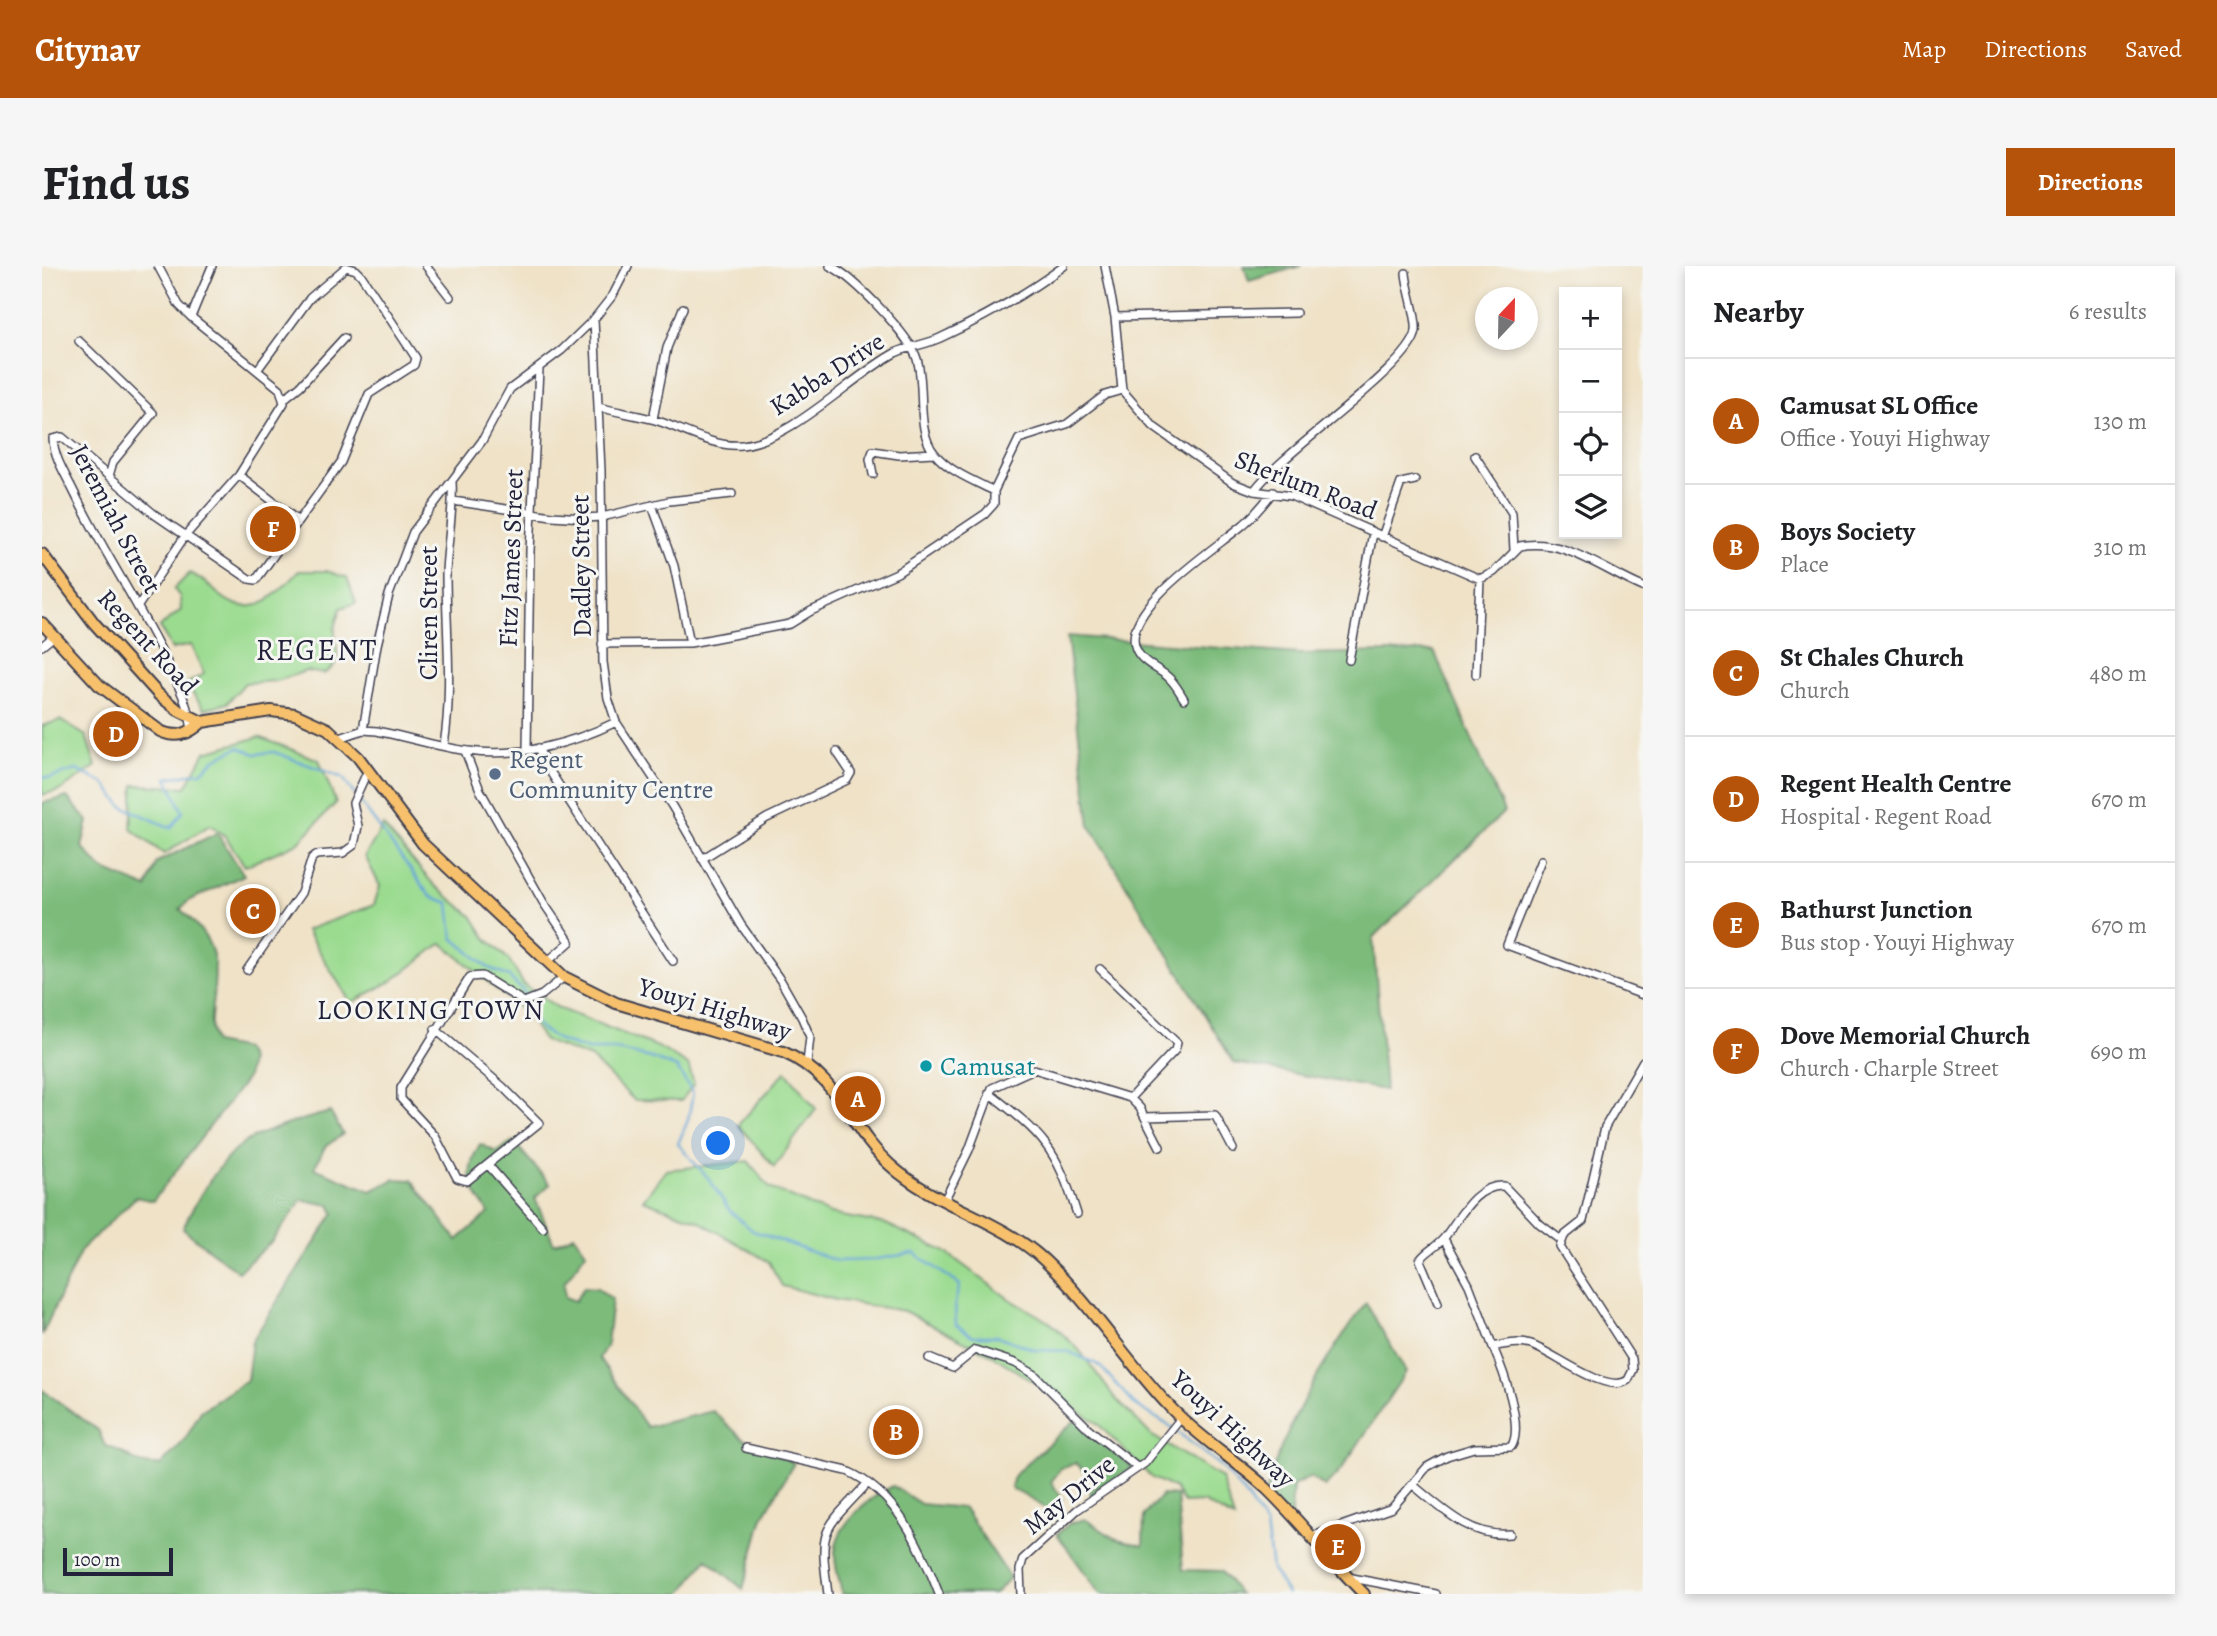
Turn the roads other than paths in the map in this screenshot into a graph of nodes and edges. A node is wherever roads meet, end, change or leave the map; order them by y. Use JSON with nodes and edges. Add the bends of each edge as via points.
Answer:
{"nodes":[{"id":1,"x":158,"y":266,"type":"edge"},
{"id":2,"x":212,"y":266,"type":"edge"},
{"id":3,"x":426,"y":266,"type":"edge"},
{"id":4,"x":628,"y":266,"type":"edge"},
{"id":5,"x":830,"y":266,"type":"edge"},
{"id":6,"x":1064,"y":266,"type":"edge"},
{"id":7,"x":1105,"y":266,"type":"edge"},
{"id":8,"x":346,"y":267,"type":"edge"},
{"id":9,"x":1406,"y":273,"type":"dead end"},
{"id":10,"x":450,"y":297,"type":"dead end"},
{"id":11,"x":683,"y":308,"type":"dead end"},
{"id":12,"x":1296,"y":313,"type":"dead end"},
{"id":13,"x":191,"y":317,"type":"junction"},
{"id":14,"x":1115,"y":317,"type":"junction"},
{"id":15,"x":594,"y":319,"type":"junction"},
{"id":16,"x":344,"y":338,"type":"dead end"},
{"id":17,"x":79,"y":341,"type":"dead end"},
{"id":18,"x":910,"y":346,"type":"junction"},
{"id":19,"x":258,"y":369,"type":"junction"},
{"id":20,"x":539,"y":369,"type":"junction"},
{"id":21,"x":1122,"y":390,"type":"junction"},
{"id":22,"x":285,"y":398,"type":"junction"},
{"id":23,"x":598,"y":407,"type":"junction"},
{"id":24,"x":653,"y":419,"type":"junction"},
{"id":25,"x":934,"y":453,"type":"junction"},
{"id":26,"x":1475,"y":456,"type":"dead end"},
{"id":27,"x":873,"y":474,"type":"dead end"},
{"id":28,"x":239,"y":475,"type":"junction"},
{"id":29,"x":109,"y":476,"type":"junction"},
{"id":30,"x":1415,"y":480,"type":"dead end"},
{"id":31,"x":452,"y":482,"type":"junction"},
{"id":32,"x":994,"y":491,"type":"junction"},
{"id":33,"x":1254,"y":491,"type":"junction"},
{"id":34,"x":1273,"y":492,"type":"junction"},
{"id":35,"x":732,"y":494,"type":"dead end"},
{"id":36,"x":453,"y":501,"type":"junction"},
{"id":37,"x":652,"y":505,"type":"junction"},
{"id":38,"x":533,"y":513,"type":"junction"},
{"id":39,"x":602,"y":517,"type":"junction"},
{"id":40,"x":297,"y":520,"type":"junction"},
{"id":41,"x":1373,"y":533,"type":"junction"},
{"id":42,"x":185,"y":536,"type":"junction"},
{"id":43,"x":1382,"y":537,"type":"junction"},
{"id":44,"x":1514,"y":550,"type":"junction"},
{"id":45,"x":42,"y":554,"type":"edge"},
{"id":46,"x":1480,"y":579,"type":"junction"},
{"id":47,"x":1643,"y":587,"type":"edge"},
{"id":48,"x":138,"y":606,"type":"junction"},
{"id":49,"x":42,"y":623,"type":"edge"},
{"id":50,"x":53,"y":637,"type":"junction"},
{"id":51,"x":690,"y":643,"type":"junction"},
{"id":52,"x":602,"y":644,"type":"junction"},
{"id":53,"x":42,"y":646,"type":"edge"},
{"id":54,"x":1349,"y":660,"type":"dead end"},
{"id":55,"x":1476,"y":674,"type":"dead end"},
{"id":56,"x":1184,"y":699,"type":"dead end"},
{"id":57,"x":191,"y":717,"type":"junction"},
{"id":58,"x":202,"y":722,"type":"junction"},
{"id":59,"x":616,"y":722,"type":"junction"},
{"id":60,"x":192,"y":730,"type":"junction"},
{"id":61,"x":363,"y":730,"type":"junction"},
{"id":62,"x":340,"y":737,"type":"junction"},
{"id":63,"x":444,"y":745,"type":"junction"},
{"id":64,"x":538,"y":748,"type":"junction"},
{"id":65,"x":527,"y":749,"type":"junction"},
{"id":66,"x":465,"y":751,"type":"junction"},
{"id":67,"x":837,"y":752,"type":"dead end"},
{"id":68,"x":368,"y":770,"type":"junction"},
{"id":69,"x":702,"y":859,"type":"junction"},
{"id":70,"x":1541,"y":860,"type":"dead end"},
{"id":71,"x":673,"y":961,"type":"dead end"},
{"id":72,"x":547,"y":962,"type":"junction"},
{"id":73,"x":1100,"y":969,"type":"dead end"},
{"id":74,"x":247,"y":970,"type":"dead end"},
{"id":75,"x":565,"y":976,"type":"junction"},
{"id":76,"x":1643,"y":995,"type":"edge"},
{"id":77,"x":435,"y":1029,"type":"junction"},
{"id":78,"x":1643,"y":1061,"type":"edge"},
{"id":79,"x":807,"y":1063,"type":"junction"},
{"id":80,"x":989,"y":1093,"type":"junction"},
{"id":81,"x":1130,"y":1098,"type":"junction"},
{"id":82,"x":1145,"y":1117,"type":"junction"},
{"id":83,"x":1160,"y":1147,"type":"dead end"},
{"id":84,"x":1233,"y":1149,"type":"dead end"},
{"id":85,"x":489,"y":1166,"type":"junction"},
{"id":86,"x":944,"y":1201,"type":"junction"},
{"id":87,"x":1077,"y":1213,"type":"dead end"},
{"id":88,"x":543,"y":1228,"type":"dead end"},
{"id":89,"x":1444,"y":1239,"type":"junction"},
{"id":90,"x":1561,"y":1240,"type":"junction"},
{"id":91,"x":1438,"y":1303,"type":"dead end"},
{"id":92,"x":1493,"y":1347,"type":"junction"},
{"id":93,"x":929,"y":1358,"type":"dead end"},
{"id":94,"x":1179,"y":1422,"type":"junction"},
{"id":95,"x":746,"y":1448,"type":"dead end"},
{"id":96,"x":1138,"y":1468,"type":"junction"},
{"id":97,"x":867,"y":1484,"type":"junction"},
{"id":98,"x":1413,"y":1486,"type":"junction"},
{"id":99,"x":1510,"y":1534,"type":"dead end"},
{"id":100,"x":1310,"y":1538,"type":"junction"},
{"id":101,"x":1347,"y":1577,"type":"junction"},
{"id":102,"x":828,"y":1594,"type":"edge"},
{"id":103,"x":939,"y":1594,"type":"edge"},
{"id":104,"x":1021,"y":1594,"type":"edge"},
{"id":105,"x":1364,"y":1594,"type":"edge"},
{"id":106,"x":1436,"y":1594,"type":"edge"}],
"edges":[{"from":1,"to":13,"type":"street","via":[[179,306]]},
{"from":2,"to":13,"type":"street"},
{"from":3,"to":10,"type":"street"},
{"from":4,"to":15,"type":"street"},
{"from":5,"to":18,"type":"street","via":[[859,285]]},
{"from":6,"to":18,"type":"street","name":"Kabba Drive","via":[[986,315],[930,343]]},
{"from":7,"to":14,"type":"street"},
{"from":8,"to":19,"type":"street","via":[[302,306]]},
{"from":8,"to":40,"type":"street","via":[[361,275],[416,362],[369,394],[341,462]]},
{"from":9,"to":33,"type":"street","via":[[1417,328],[1408,348],[1275,466]]},
{"from":11,"to":24,"type":"street","via":[[667,348]]},
{"from":12,"to":14,"type":"street"},
{"from":13,"to":19,"type":"street"},
{"from":14,"to":21,"type":"street"},
{"from":15,"to":20,"type":"street"},
{"from":15,"to":23,"type":"street","name":"Dadley Street"},
{"from":16,"to":22,"type":"street"},
{"from":17,"to":29,"type":"street","via":[[153,412],[113,463]]},
{"from":18,"to":24,"type":"street","name":"Kabba Drive","via":[[847,385],[810,416],[743,445],[721,443]]},
{"from":18,"to":25,"type":"street","via":[[917,360],[926,432]]},
{"from":19,"to":22,"type":"street"},
{"from":20,"to":31,"type":"street","via":[[510,389],[482,441]]},
{"from":20,"to":38,"type":"street","name":"Fitz James Street"},
{"from":21,"to":32,"type":"street","via":[[1105,395],[1067,424],[1019,439]]},
{"from":21,"to":33,"type":"street","name":"Sherlum Road","via":[[1154,427],[1233,483]]},
{"from":22,"to":28,"type":"street"},
{"from":23,"to":24,"type":"street","name":"Kabba Drive"},
{"from":23,"to":39,"type":"street","name":"Dadley Street"},
{"from":25,"to":27,"type":"street","via":[[873,451]]},
{"from":25,"to":32,"type":"street"},
{"from":26,"to":44,"type":"street","via":[[1512,513]]},
{"from":28,"to":40,"type":"street"},
{"from":28,"to":42,"type":"street"},
{"from":29,"to":42,"type":"street"},
{"from":29,"to":48,"type":"street","name":"Jeremiah Street","via":[[55,436],[53,442],[86,517]]},
{"from":30,"to":43,"type":"street","via":[[1401,483]]},
{"from":31,"to":36,"type":"street","name":"Cliren Street"},
{"from":31,"to":61,"type":"street","via":[[413,532],[398,568],[377,645]]},
{"from":32,"to":51,"type":"street","via":[[994,504],[985,514],[863,590],[783,626]]},
{"from":33,"to":34,"type":"street","name":"Sherlum Road"},
{"from":34,"to":41,"type":"street","name":"Sherlum Road"},
{"from":34,"to":56,"type":"street","via":[[1247,522],[1150,604],[1136,625],[1134,640],[1140,657],[1169,678]]},
{"from":35,"to":37,"type":"street"},
{"from":36,"to":38,"type":"street"},
{"from":36,"to":63,"type":"street","name":"Cliren Street","via":[[446,563],[449,689]]},
{"from":37,"to":39,"type":"street"},
{"from":37,"to":51,"type":"street","via":[[674,566]]},
{"from":38,"to":39,"type":"street"},
{"from":38,"to":65,"type":"street","name":"Fitz James Street"},
{"from":39,"to":52,"type":"street","name":"Dadley Street"},
{"from":40,"to":42,"type":"street","via":[[256,580]]},
{"from":41,"to":43,"type":"street","name":"Sherlum Road"},
{"from":41,"to":54,"type":"street"},
{"from":42,"to":48,"type":"street"},
{"from":43,"to":46,"type":"street","name":"Sherlum Road"},
{"from":44,"to":46,"type":"street","via":[[1494,572]]},
{"from":44,"to":47,"type":"street","via":[[1529,544],[1564,549]]},
{"from":45,"to":57,"type":"main road","name":"Regent Road","via":[[159,695]]},
{"from":46,"to":55,"type":"street"},
{"from":48,"to":57,"type":"street","name":"Jeremiah Street"},
{"from":49,"to":50,"type":"main road","name":"Regent Road"},
{"from":50,"to":53,"type":"street"},
{"from":50,"to":60,"type":"main road","name":"Regent Road","via":[[99,685],[155,727],[172,736]]},
{"from":51,"to":52,"type":"street"},
{"from":52,"to":59,"type":"street","name":"Dadley Street","via":[[605,684]]},
{"from":57,"to":58,"type":"main road","name":"Regent Road"},
{"from":57,"to":60,"type":"street","name":"Jeremiah Street"},
{"from":58,"to":60,"type":"main road","name":"Regent Road"},
{"from":58,"to":62,"type":"main road","name":"Youyi Highway","via":[[271,711],[309,719]]},
{"from":59,"to":64,"type":"street","via":[[573,742]]},
{"from":59,"to":69,"type":"street","name":"Dadley Street"},
{"from":61,"to":62,"type":"street"},
{"from":61,"to":63,"type":"street"},
{"from":62,"to":68,"type":"main road","name":"Youyi Highway"},
{"from":63,"to":66,"type":"street"},
{"from":64,"to":65,"type":"street"},
{"from":64,"to":71,"type":"street"},
{"from":65,"to":66,"type":"street"},
{"from":66,"to":72,"type":"street","via":[[480,790],[542,902],[570,942]]},
{"from":67,"to":69,"type":"street","via":[[851,773],[847,780],[767,818]]},
{"from":68,"to":72,"type":"main road","name":"Youyi Highway","via":[[423,844]]},
{"from":68,"to":74,"type":"street","via":[[352,803],[358,826],[354,845],[344,853],[312,859],[301,893]]},
{"from":69,"to":79,"type":"street","name":"Dadley Street","via":[[802,1018],[810,1037]]},
{"from":70,"to":76,"type":"street","via":[[1507,945]]},
{"from":72,"to":75,"type":"main road","name":"Youyi Highway"},
{"from":73,"to":81,"type":"street","via":[[1177,1043]]},
{"from":75,"to":77,"type":"street","via":[[524,1002],[473,975]]},
{"from":75,"to":79,"type":"main road","name":"Youyi Highway","via":[[616,1003]]},
{"from":77,"to":85,"type":"street","via":[[539,1123]]},
{"from":77,"to":85,"type":"street","via":[[399,1096],[435,1136],[460,1180],[470,1180]]},
{"from":78,"to":90,"type":"street","via":[[1605,1127],[1583,1221]]},
{"from":79,"to":86,"type":"main road","name":"Youyi Highway","via":[[823,1077],[890,1165]]},
{"from":80,"to":81,"type":"street","via":[[996,1084],[1034,1069]]},
{"from":80,"to":86,"type":"street"},
{"from":80,"to":87,"type":"street","via":[[1050,1146]]},
{"from":81,"to":82,"type":"street"},
{"from":82,"to":83,"type":"street"},
{"from":82,"to":84,"type":"street","via":[[1215,1115]]},
{"from":85,"to":88,"type":"street"},
{"from":86,"to":94,"type":"main road","name":"Youyi Highway","via":[[1002,1229],[1041,1257],[1078,1294]]},
{"from":89,"to":90,"type":"street","via":[[1473,1200],[1496,1185],[1511,1191]]},
{"from":89,"to":91,"type":"street","via":[[1419,1261]]},
{"from":89,"to":92,"type":"street","via":[[1469,1284]]},
{"from":90,"to":92,"type":"street","via":[[1560,1247],[1576,1274],[1632,1359],[1628,1380],[1618,1384],[1590,1375],[1524,1343]]},
{"from":92,"to":98,"type":"street","via":[[1507,1380],[1514,1443],[1506,1449],[1474,1448],[1447,1456],[1427,1467]]},
{"from":93,"to":96,"type":"street","via":[[953,1368],[975,1350],[1024,1367]]},
{"from":94,"to":96,"type":"street","name":"May Drive"},
{"from":94,"to":100,"type":"main road","name":"Youyi Highway","via":[[1265,1487]]},
{"from":95,"to":97,"type":"street","via":[[847,1471]]},
{"from":96,"to":104,"type":"street","name":"May Drive","via":[[1077,1510],[1023,1559]]},
{"from":97,"to":102,"type":"street","via":[[825,1533],[822,1545]]},
{"from":97,"to":103,"type":"street","via":[[907,1525]]},
{"from":98,"to":99,"type":"street","via":[[1476,1530]]},
{"from":98,"to":100,"type":"street","via":[[1392,1508]]},
{"from":100,"to":101,"type":"main road","name":"Youyi Highway"},
{"from":101,"to":105,"type":"main road","name":"Youyi Highway"},
{"from":101,"to":106,"type":"street"}]}
